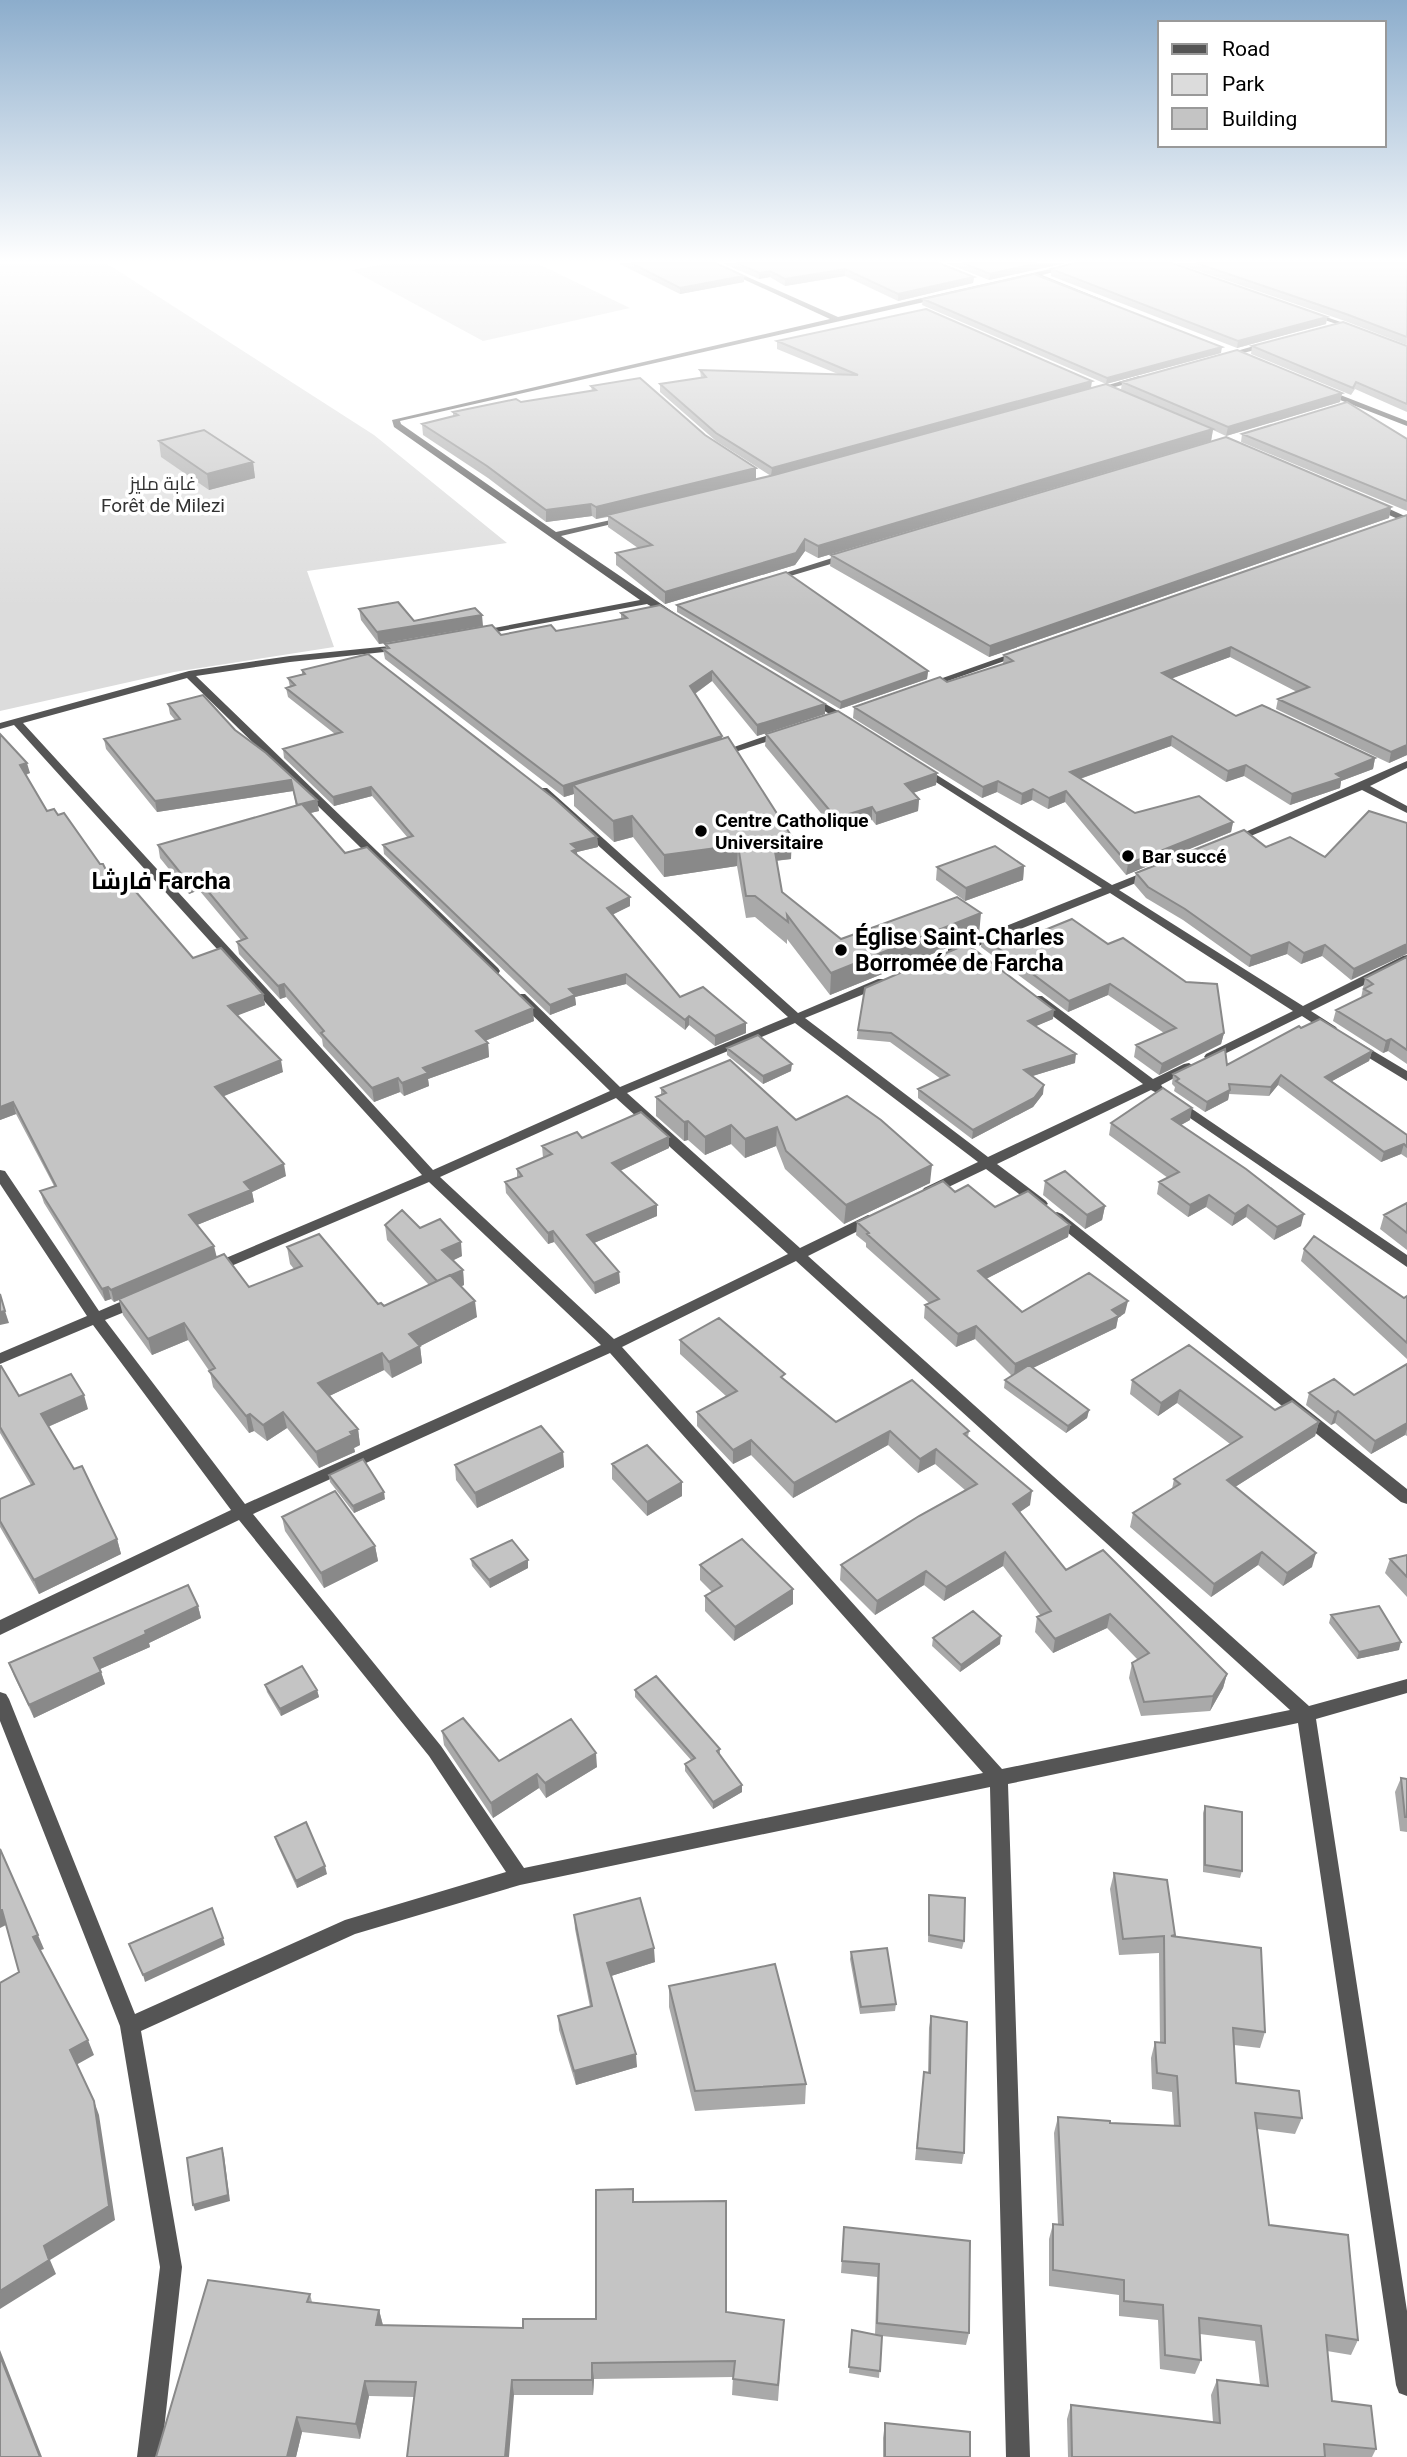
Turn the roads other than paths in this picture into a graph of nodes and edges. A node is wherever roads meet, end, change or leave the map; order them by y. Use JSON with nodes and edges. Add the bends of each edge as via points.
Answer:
{"nodes":[{"id":1,"x":575,"y":378,"type":"edge"},
{"id":2,"x":1141,"y":378,"type":"edge"},
{"id":3,"x":1088,"y":388,"type":"edge"},
{"id":4,"x":1101,"y":388,"type":"junction"},
{"id":5,"x":1318,"y":388,"type":"edge"},
{"id":6,"x":1114,"y":394,"type":"edge"},
{"id":7,"x":1353,"y":403,"type":"junction"},
{"id":8,"x":1340,"y":407,"type":"edge"},
{"id":9,"x":1407,"y":424,"type":"edge"},
{"id":10,"x":1366,"y":502,"type":"edge"},
{"id":11,"x":636,"y":515,"type":"edge"},
{"id":12,"x":1406,"y":518,"type":"edge"},
{"id":13,"x":1391,"y":523,"type":"edge"},
{"id":14,"x":556,"y":535,"type":"junction"},
{"id":15,"x":852,"y":554,"type":"edge"},
{"id":16,"x":759,"y":582,"type":"edge"},
{"id":17,"x":648,"y":601,"type":"junction"},
{"id":18,"x":678,"y":606,"type":"edge"},
{"id":19,"x":665,"y":610,"type":"junction"},
{"id":20,"x":677,"y":617,"type":"edge"},
{"id":21,"x":471,"y":635,"type":"edge"},
{"id":22,"x":411,"y":646,"type":"edge"},
{"id":23,"x":1030,"y":650,"type":"edge"},
{"id":24,"x":189,"y":674,"type":"junction"},
{"id":25,"x":794,"y":688,"type":"edge"},
{"id":26,"x":915,"y":689,"type":"edge"},
{"id":27,"x":851,"y":711,"type":"edge"},
{"id":28,"x":839,"y":716,"type":"junction"},
{"id":29,"x":825,"y":720,"type":"edge"},
{"id":30,"x":17,"y":722,"type":"junction"},
{"id":31,"x":0,"y":726,"type":"edge"},
{"id":32,"x":799,"y":728,"type":"edge"},
{"id":33,"x":861,"y":730,"type":"edge"},
{"id":34,"x":707,"y":758,"type":"edge"},
{"id":35,"x":907,"y":759,"type":"edge"},
{"id":36,"x":1407,"y":764,"type":"edge"},
{"id":37,"x":1380,"y":765,"type":"dead end"},
{"id":38,"x":1392,"y":771,"type":"junction"},
{"id":39,"x":528,"y":779,"type":"edge"},
{"id":40,"x":1362,"y":786,"type":"junction"},
{"id":41,"x":1407,"y":810,"type":"edge"},
{"id":42,"x":1224,"y":843,"type":"edge"},
{"id":43,"x":1161,"y":869,"type":"edge"},
{"id":44,"x":1111,"y":889,"type":"junction"},
{"id":45,"x":943,"y":955,"type":"edge"},
{"id":46,"x":1407,"y":959,"type":"edge"},
{"id":47,"x":895,"y":976,"type":"edge"},
{"id":48,"x":1022,"y":986,"type":"edge"},
{"id":49,"x":1301,"y":1011,"type":"junction"},
{"id":50,"x":798,"y":1019,"type":"junction"},
{"id":51,"x":1336,"y":1033,"type":"edge"},
{"id":52,"x":1348,"y":1040,"type":"edge"},
{"id":53,"x":1407,"y":1077,"type":"edge"},
{"id":54,"x":1153,"y":1086,"type":"junction"},
{"id":55,"x":618,"y":1092,"type":"junction"},
{"id":56,"x":989,"y":1163,"type":"junction"},
{"id":57,"x":0,"y":1174,"type":"edge"},
{"id":58,"x":431,"y":1177,"type":"junction"},
{"id":59,"x":917,"y":1197,"type":"edge"},
{"id":60,"x":881,"y":1214,"type":"edge"},
{"id":61,"x":798,"y":1254,"type":"junction"},
{"id":62,"x":1407,"y":1262,"type":"edge"},
{"id":63,"x":199,"y":1274,"type":"edge"},
{"id":64,"x":147,"y":1296,"type":"edge"},
{"id":65,"x":96,"y":1318,"type":"junction"},
{"id":66,"x":612,"y":1346,"type":"junction"},
{"id":67,"x":0,"y":1359,"type":"edge"},
{"id":68,"x":1407,"y":1498,"type":"edge"},
{"id":69,"x":242,"y":1512,"type":"junction"},
{"id":70,"x":0,"y":1628,"type":"edge"},
{"id":71,"x":1407,"y":1686,"type":"edge"},
{"id":72,"x":0,"y":1699,"type":"edge"},
{"id":73,"x":1306,"y":1714,"type":"junction"},
{"id":74,"x":999,"y":1779,"type":"junction"},
{"id":75,"x":520,"y":1877,"type":"junction"},
{"id":76,"x":130,"y":2026,"type":"junction"},
{"id":77,"x":1407,"y":2385,"type":"edge"},
{"id":78,"x":149,"y":2457,"type":"edge"},
{"id":79,"x":1018,"y":2457,"type":"edge"}],
"edges":[{"from":1,"to":14,"type":"street","via":[[396,420]]},
{"from":2,"to":4,"type":"street"},
{"from":3,"to":4,"type":"street"},
{"from":4,"to":6,"type":"street"},
{"from":5,"to":7,"type":"street"},
{"from":7,"to":8,"type":"street"},
{"from":7,"to":9,"type":"street"},
{"from":10,"to":12,"type":"street"},
{"from":11,"to":14,"type":"street"},
{"from":12,"to":13,"type":"street"},
{"from":14,"to":17,"type":"street"},
{"from":15,"to":16,"type":"street"},
{"from":17,"to":19,"type":"street"},
{"from":17,"to":21,"type":"street"},
{"from":18,"to":19,"type":"street"},
{"from":19,"to":20,"type":"street"},
{"from":22,"to":24,"type":"street","via":[[370,656],[290,659]]},
{"from":23,"to":26,"type":"street"},
{"from":24,"to":30,"type":"street"},
{"from":24,"to":55,"type":"street"},
{"from":25,"to":28,"type":"street"},
{"from":27,"to":28,"type":"street"},
{"from":28,"to":29,"type":"street"},
{"from":28,"to":33,"type":"street"},
{"from":30,"to":31,"type":"street"},
{"from":30,"to":58,"type":"street"},
{"from":32,"to":34,"type":"street"},
{"from":35,"to":44,"type":"street"},
{"from":36,"to":38,"type":"street"},
{"from":37,"to":38,"type":"street"},
{"from":38,"to":40,"type":"street"},
{"from":39,"to":50,"type":"street","via":[[568,802]]},
{"from":40,"to":41,"type":"street"},
{"from":40,"to":42,"type":"street"},
{"from":43,"to":44,"type":"street"},
{"from":44,"to":45,"type":"street","via":[[973,949]]},
{"from":44,"to":49,"type":"street"},
{"from":46,"to":49,"type":"street"},
{"from":47,"to":50,"type":"street"},
{"from":48,"to":54,"type":"street"},
{"from":49,"to":51,"type":"street"},
{"from":49,"to":54,"type":"street"},
{"from":50,"to":55,"type":"street"},
{"from":50,"to":56,"type":"street"},
{"from":52,"to":53,"type":"street"},
{"from":54,"to":56,"type":"street"},
{"from":54,"to":62,"type":"street"},
{"from":55,"to":58,"type":"street"},
{"from":55,"to":61,"type":"street"},
{"from":56,"to":59,"type":"street"},
{"from":56,"to":68,"type":"street"},
{"from":57,"to":65,"type":"street"},
{"from":58,"to":63,"type":"street"},
{"from":58,"to":66,"type":"street"},
{"from":60,"to":61,"type":"street"},
{"from":61,"to":66,"type":"street"},
{"from":61,"to":73,"type":"street"},
{"from":64,"to":65,"type":"street"},
{"from":65,"to":67,"type":"street"},
{"from":65,"to":69,"type":"street"},
{"from":66,"to":69,"type":"street"},
{"from":66,"to":74,"type":"street"},
{"from":69,"to":70,"type":"street"},
{"from":69,"to":75,"type":"street","via":[[435,1751]]},
{"from":71,"to":73,"type":"street"},
{"from":72,"to":76,"type":"street"},
{"from":73,"to":74,"type":"street"},
{"from":73,"to":77,"type":"street"},
{"from":74,"to":75,"type":"street"},
{"from":74,"to":79,"type":"street"},
{"from":75,"to":76,"type":"street","via":[[352,1926]]},
{"from":76,"to":78,"type":"street","via":[[171,2267]]}]}
